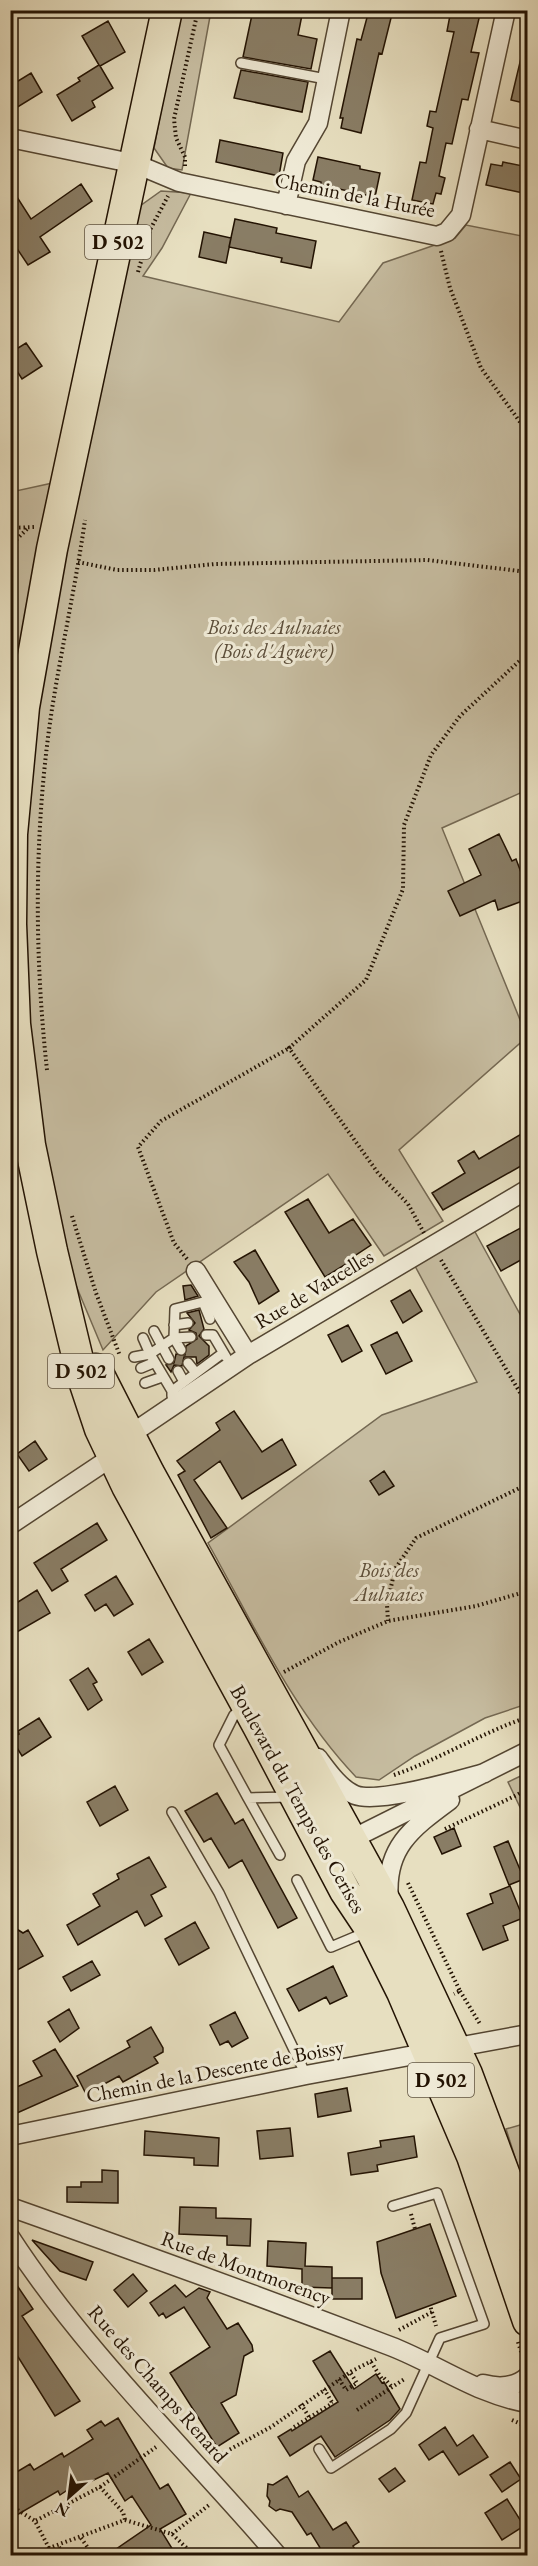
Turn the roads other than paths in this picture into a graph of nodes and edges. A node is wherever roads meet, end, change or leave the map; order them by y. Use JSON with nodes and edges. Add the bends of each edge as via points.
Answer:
{"nodes":[{"id":1,"x":167,"y":10,"type":"edge"},
{"id":2,"x":341,"y":10,"type":"edge"},
{"id":3,"x":506,"y":10,"type":"edge"},
{"id":4,"x":241,"y":63,"type":"dead end"},
{"id":5,"x":326,"y":80,"type":"junction"},
{"id":6,"x":479,"y":129,"type":"junction"},
{"id":7,"x":10,"y":138,"type":"edge"},
{"id":8,"x":528,"y":140,"type":"edge"},
{"id":9,"x":136,"y":164,"type":"junction"},
{"id":10,"x":286,"y":205,"type":"junction"},
{"id":11,"x":528,"y":1189,"type":"edge"},
{"id":12,"x":196,"y":1271,"type":"road end"},
{"id":13,"x":188,"y":1323,"type":"dead end"},
{"id":14,"x":174,"y":1325,"type":"junction"},
{"id":15,"x":154,"y":1331,"type":"dead end"},
{"id":16,"x":191,"y":1337,"type":"dead end"},
{"id":17,"x":143,"y":1338,"type":"dead end"},
{"id":18,"x":174,"y":1338,"type":"junction"},
{"id":19,"x":162,"y":1346,"type":"junction"},
{"id":20,"x":180,"y":1350,"type":"dead end"},
{"id":21,"x":150,"y":1353,"type":"junction"},
{"id":22,"x":249,"y":1355,"type":"junction"},
{"id":23,"x":134,"y":1357,"type":"dead end"},
{"id":24,"x":169,"y":1359,"type":"dead end"},
{"id":25,"x":227,"y":1360,"type":"junction"},
{"id":26,"x":153,"y":1363,"type":"junction"},
{"id":27,"x":188,"y":1363,"type":"dead end"},
{"id":28,"x":141,"y":1368,"type":"dead end"},
{"id":29,"x":178,"y":1371,"type":"dead end"},
{"id":30,"x":196,"y":1373,"type":"junction"},
{"id":31,"x":162,"y":1377,"type":"junction"},
{"id":32,"x":184,"y":1382,"type":"junction"},
{"id":33,"x":145,"y":1383,"type":"dead end"},
{"id":34,"x":172,"y":1400,"type":"junction"},
{"id":35,"x":121,"y":1446,"type":"junction"},
{"id":36,"x":10,"y":1525,"type":"edge"},
{"id":37,"x":247,"y":1705,"type":"junction"},
{"id":38,"x":285,"y":1719,"type":"junction"},
{"id":39,"x":528,"y":1751,"type":"edge"},
{"id":40,"x":485,"y":1773,"type":"junction"},
{"id":41,"x":295,"y":1796,"type":"junction"},
{"id":42,"x":248,"y":1798,"type":"junction"},
{"id":43,"x":172,"y":1812,"type":"dead end"},
{"id":44,"x":352,"y":1839,"type":"junction"},
{"id":45,"x":325,"y":1853,"type":"junction"},
{"id":46,"x":280,"y":1855,"type":"dead end"},
{"id":47,"x":297,"y":1880,"type":"dead end"},
{"id":48,"x":380,"y":1919,"type":"junction"},
{"id":49,"x":528,"y":2034,"type":"edge"},
{"id":50,"x":442,"y":2050,"type":"junction"},
{"id":51,"x":306,"y":2075,"type":"junction"},
{"id":52,"x":10,"y":2136,"type":"edge"},
{"id":53,"x":393,"y":2206,"type":"dead end"},
{"id":54,"x":10,"y":2207,"type":"edge"},
{"id":55,"x":10,"y":2237,"type":"edge"},
{"id":56,"x":528,"y":2237,"type":"edge"},
{"id":57,"x":528,"y":2320,"type":"edge"},
{"id":58,"x":428,"y":2364,"type":"junction"},
{"id":59,"x":528,"y":2376,"type":"edge"},
{"id":60,"x":463,"y":2380,"type":"junction"},
{"id":61,"x":528,"y":2403,"type":"edge"},
{"id":62,"x":319,"y":2449,"type":"dead end"},
{"id":63,"x":278,"y":2556,"type":"edge"}],
"edges":[{"from":1,"to":9,"type":"main road","number":"D 502"},
{"from":2,"to":5,"type":"street"},
{"from":3,"to":6,"type":"street","name":"Chemin de la Hurée"},
{"from":4,"to":5,"type":"lane"},
{"from":5,"to":10,"type":"street","via":[[318,123],[296,161]]},
{"from":6,"to":8,"type":"street"},
{"from":6,"to":10,"type":"street","name":"Chemin de la Hurée","via":[[460,215],[447,232],[437,236]]},
{"from":7,"to":9,"type":"street","name":"Chemin de la Hurée"},
{"from":9,"to":10,"type":"street","name":"Chemin de la Hurée","via":[[179,182]]},
{"from":9,"to":35,"type":"main road","name":"Boulevard du Temps des Cerises","number":"D 502","via":[[43,595],[24,707],[12,834],[15,1024],[30,1145],[60,1283]]},
{"from":11,"to":22,"type":"street","name":"Rue de Vaucelles"},
{"from":12,"to":22,"type":"street"},
{"from":13,"to":14,"type":"lane"},
{"from":14,"to":18,"type":"lane"},
{"from":14,"to":25,"type":"lane","via":[[175,1309],[203,1302],[209,1335]]},
{"from":15,"to":19,"type":"lane"},
{"from":16,"to":18,"type":"lane"},
{"from":17,"to":21,"type":"lane"},
{"from":18,"to":19,"type":"lane"},
{"from":18,"to":20,"type":"lane"},
{"from":19,"to":21,"type":"lane"},
{"from":19,"to":24,"type":"lane"},
{"from":21,"to":23,"type":"lane"},
{"from":21,"to":26,"type":"lane"},
{"from":22,"to":25,"type":"street","name":"Rue de Vaucelles"},
{"from":25,"to":30,"type":"lane"},
{"from":25,"to":34,"type":"street","name":"Rue de Vaucelles"},
{"from":26,"to":28,"type":"lane"},
{"from":26,"to":31,"type":"lane"},
{"from":27,"to":30,"type":"lane"},
{"from":29,"to":32,"type":"lane"},
{"from":30,"to":32,"type":"lane"},
{"from":31,"to":33,"type":"lane"},
{"from":31,"to":34,"type":"lane"},
{"from":32,"to":34,"type":"lane"},
{"from":34,"to":35,"type":"street","name":"Rue de Vaucelles"},
{"from":35,"to":36,"type":"street","name":"Rue de Vaucelles"},
{"from":35,"to":37,"type":"main road","name":"Boulevard du Temps des Cerises","number":"D 502"},
{"from":35,"to":38,"type":"main road","name":"Boulevard du Temps des Cerises","number":"D 502"},
{"from":37,"to":41,"type":"main road","name":"Boulevard du Temps des Cerises","number":"D 502"},
{"from":37,"to":42,"type":"lane","via":[[234,1715],[219,1745]]},
{"from":38,"to":40,"type":"street","via":[[328,1772],[355,1795],[420,1789]]},
{"from":38,"to":44,"type":"main road","name":"Boulevard du Temps des Cerises","number":"D 502"},
{"from":39,"to":40,"type":"street"},
{"from":40,"to":44,"type":"street"},
{"from":40,"to":48,"type":"street","via":[[428,1816],[399,1845],[389,1871]]},
{"from":41,"to":42,"type":"lane"},
{"from":41,"to":45,"type":"main road","name":"Boulevard du Temps des Cerises","number":"D 502"},
{"from":42,"to":46,"type":"lane"},
{"from":43,"to":51,"type":"lane","via":[[219,1893]]},
{"from":44,"to":45,"type":"street"},
{"from":44,"to":48,"type":"main road","name":"Boulevard du Temps des Cerises","number":"D 502"},
{"from":45,"to":48,"type":"main road","name":"Boulevard du Temps des Cerises","number":"D 502","via":[[345,1891]]},
{"from":47,"to":48,"type":"lane","via":[[332,1947]]},
{"from":48,"to":50,"type":"main road","name":"Boulevard du Temps des Cerises","number":"D 502"},
{"from":49,"to":50,"type":"street","name":"Chemin de la Descente de Boissy"},
{"from":50,"to":51,"type":"street","name":"Chemin de la Descente de Boissy"},
{"from":50,"to":56,"type":"main road","name":"Boulevard du Temps des Cerises","number":"D 502"},
{"from":50,"to":57,"type":"main road","name":"Boulevard du Temps des Cerises","number":"D 502","via":[[472,2156]]},
{"from":51,"to":52,"type":"street","name":"Chemin de la Descente de Boissy"},
{"from":53,"to":58,"type":"lane","via":[[437,2193],[484,2324],[440,2338]]},
{"from":54,"to":58,"type":"street","name":"Rue de Montmorency","via":[[288,2306],[385,2352]]},
{"from":55,"to":63,"type":"street","name":"Rue des Champs Renard","via":[[60,2305],[170,2437]]},
{"from":58,"to":60,"type":"street","name":"Rue de Montmorency"},
{"from":58,"to":62,"type":"lane","via":[[406,2413],[391,2429],[331,2468]]},
{"from":59,"to":60,"type":"street","name":"Rue de Montmorency","via":[[517,2384],[500,2387]]},
{"from":60,"to":61,"type":"street","name":"Rue de Montmorency","via":[[494,2396]]}]}
